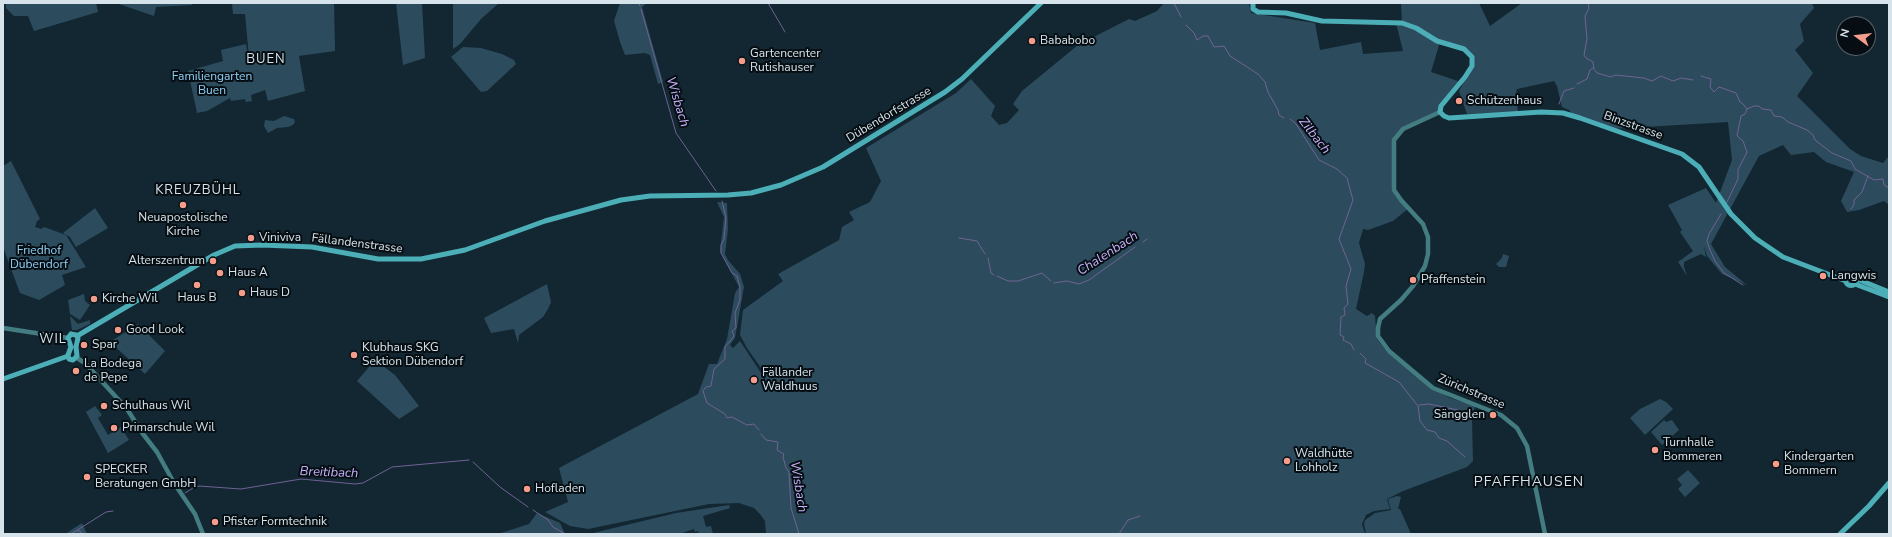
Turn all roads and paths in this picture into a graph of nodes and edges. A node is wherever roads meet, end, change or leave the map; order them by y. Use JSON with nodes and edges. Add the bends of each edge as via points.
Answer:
{"nodes":[{"id":1,"x":1041,"y":3,"type":"edge"},
{"id":2,"x":1253,"y":3,"type":"edge"},
{"id":3,"x":1440,"y":112,"type":"junction"},
{"id":4,"x":721,"y":196,"type":"joint"},
{"id":5,"x":1846,"y":279,"type":"junction"},
{"id":6,"x":1856,"y":282,"type":"junction"},
{"id":7,"x":1889,"y":292,"type":"edge"},
{"id":8,"x":1889,"y":296,"type":"edge"},
{"id":9,"x":3,"y":328,"type":"edge"},
{"id":10,"x":77,"y":336,"type":"junction"},
{"id":11,"x":68,"y":338,"type":"junction"},
{"id":12,"x":68,"y":356,"type":"junction"},
{"id":13,"x":76,"y":358,"type":"junction"},
{"id":14,"x":3,"y":379,"type":"edge"},
{"id":15,"x":1889,"y":483,"type":"edge"},
{"id":16,"x":203,"y":534,"type":"edge"},
{"id":17,"x":1545,"y":534,"type":"edge"},
{"id":18,"x":1840,"y":534,"type":"edge"}],
"edges":[{"from":1,"to":4,"type":"main road","name":"Dübendorfstrasse","via":[[962,79],[945,92],[823,167],[764,190]]},
{"from":2,"to":3,"type":"main road","via":[[1253,8],[1258,12],[1286,13],[1322,21],[1402,23],[1437,41],[1466,50],[1472,57],[1472,66],[1443,103]]},
{"from":3,"to":5,"type":"main road","name":"Binzstrasse","via":[[1449,118],[1562,113],[1682,154],[1702,171],[1720,200],[1743,227],[1762,243],[1779,253]]},
{"from":3,"to":17,"type":"street","name":"Zürichstrasse","via":[[1403,129],[1394,140],[1394,190],[1423,224],[1428,237],[1428,254],[1425,266],[1412,286],[1380,319],[1378,336],[1389,351],[1433,388],[1501,415],[1517,428],[1527,446]]},
{"from":4,"to":10,"type":"main road","name":"Fällandenstrasse","via":[[650,196],[621,200],[570,213],[465,250],[421,259],[378,259],[312,247],[235,246],[214,255]]},
{"from":5,"to":6,"type":"main road","via":[[1849,285]]},
{"from":5,"to":6,"type":"main road","via":[[1853,274]]},
{"from":6,"to":7,"type":"main road"},
{"from":6,"to":8,"type":"main road"},
{"from":9,"to":11,"type":"street"},
{"from":10,"to":11,"type":"main road","name":"Fällandenstrasse","via":[[73,334]]},
{"from":10,"to":13,"type":"main road"},
{"from":11,"to":12,"type":"main road","via":[[71,347]]},
{"from":12,"to":13,"type":"main road","via":[[72,360]]},
{"from":12,"to":14,"type":"main road"},
{"from":13,"to":16,"type":"street","via":[[85,363],[127,409],[195,514]]},
{"from":15,"to":18,"type":"main road"}]}
